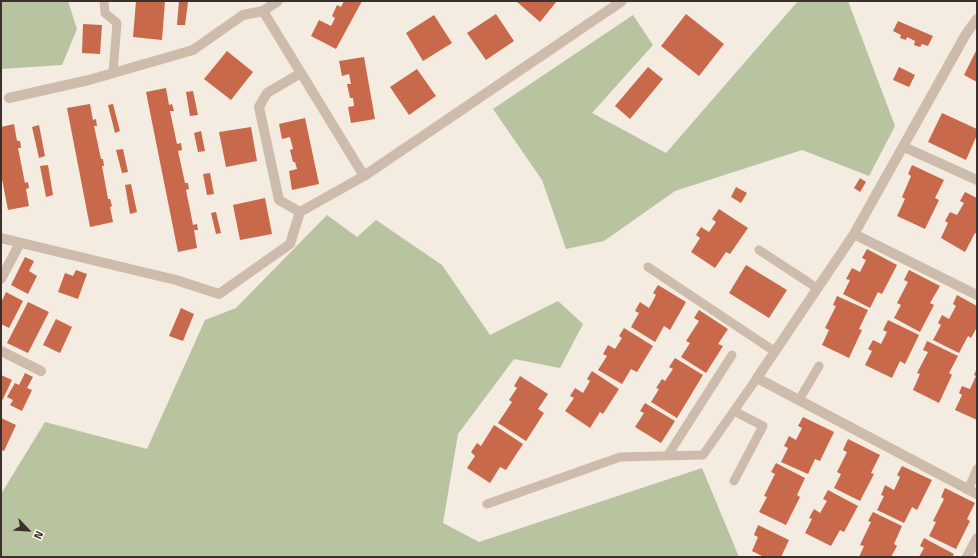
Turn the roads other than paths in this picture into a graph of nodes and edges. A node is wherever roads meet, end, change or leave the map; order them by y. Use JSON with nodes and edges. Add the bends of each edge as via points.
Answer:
{"nodes":[{"id":1,"x":104,"y":1,"type":"edge"},
{"id":2,"x":278,"y":1,"type":"edge"},
{"id":3,"x":622,"y":1,"type":"edge"},
{"id":4,"x":263,"y":11,"type":"junction"},
{"id":5,"x":977,"y":19,"type":"edge"},
{"id":6,"x":113,"y":73,"type":"junction"},
{"id":7,"x":301,"y":73,"type":"junction"},
{"id":8,"x":9,"y":98,"type":"dead end"},
{"id":9,"x":904,"y":147,"type":"junction"},
{"id":10,"x":364,"y":176,"type":"junction"},
{"id":11,"x":977,"y":180,"type":"edge"},
{"id":12,"x":300,"y":212,"type":"junction"},
{"id":13,"x":854,"y":234,"type":"junction"},
{"id":14,"x":1,"y":238,"type":"edge"},
{"id":15,"x":20,"y":243,"type":"junction"},
{"id":16,"x":759,"y":250,"type":"dead end"},
{"id":17,"x":648,"y":267,"type":"dead end"},
{"id":18,"x":1,"y":279,"type":"edge"},
{"id":19,"x":817,"y":288,"type":"junction"},
{"id":20,"x":977,"y":295,"type":"edge"},
{"id":21,"x":1,"y":351,"type":"edge"},
{"id":22,"x":774,"y":351,"type":"junction"},
{"id":23,"x":732,"y":355,"type":"dead end"},
{"id":24,"x":819,"y":366,"type":"dead end"},
{"id":25,"x":42,"y":371,"type":"dead end"},
{"id":26,"x":756,"y":378,"type":"junction"},
{"id":27,"x":799,"y":400,"type":"junction"},
{"id":28,"x":734,"y":411,"type":"junction"},
{"id":29,"x":668,"y":456,"type":"junction"},
{"id":30,"x":977,"y":469,"type":"edge"},
{"id":31,"x":734,"y":481,"type":"dead end"},
{"id":32,"x":968,"y":490,"type":"junction"},
{"id":33,"x":977,"y":494,"type":"edge"},
{"id":34,"x":487,"y":504,"type":"dead end"},
{"id":35,"x":977,"y":538,"type":"edge"},
{"id":36,"x":968,"y":557,"type":"edge"}],
"edges":[{"from":1,"to":6,"type":"lane","via":[[105,13],[117,23]]},
{"from":2,"to":4,"type":"street"},
{"from":3,"to":10,"type":"street"},
{"from":4,"to":6,"type":"street","via":[[243,15],[193,50]]},
{"from":4,"to":7,"type":"street"},
{"from":5,"to":9,"type":"street","via":[[966,34]]},
{"from":6,"to":8,"type":"street"},
{"from":7,"to":10,"type":"street"},
{"from":7,"to":12,"type":"street","via":[[267,93],[260,107],[279,200]]},
{"from":9,"to":11,"type":"street"},
{"from":9,"to":13,"type":"street"},
{"from":10,"to":12,"type":"street"},
{"from":12,"to":15,"type":"street","via":[[290,244],[219,294],[176,280]]},
{"from":13,"to":19,"type":"street"},
{"from":13,"to":20,"type":"street"},
{"from":14,"to":15,"type":"street"},
{"from":15,"to":18,"type":"street"},
{"from":16,"to":19,"type":"lane"},
{"from":17,"to":22,"type":"lane"},
{"from":19,"to":22,"type":"street"},
{"from":21,"to":25,"type":"street"},
{"from":22,"to":26,"type":"street"},
{"from":23,"to":29,"type":"lane"},
{"from":24,"to":27,"type":"lane"},
{"from":26,"to":27,"type":"street"},
{"from":26,"to":28,"type":"lane"},
{"from":27,"to":32,"type":"street"},
{"from":28,"to":29,"type":"lane","via":[[703,455]]},
{"from":28,"to":31,"type":"lane","via":[[763,426]]},
{"from":29,"to":34,"type":"lane","via":[[620,457]]},
{"from":30,"to":32,"type":"lane"},
{"from":32,"to":33,"type":"street"},
{"from":35,"to":36,"type":"street"}]}
